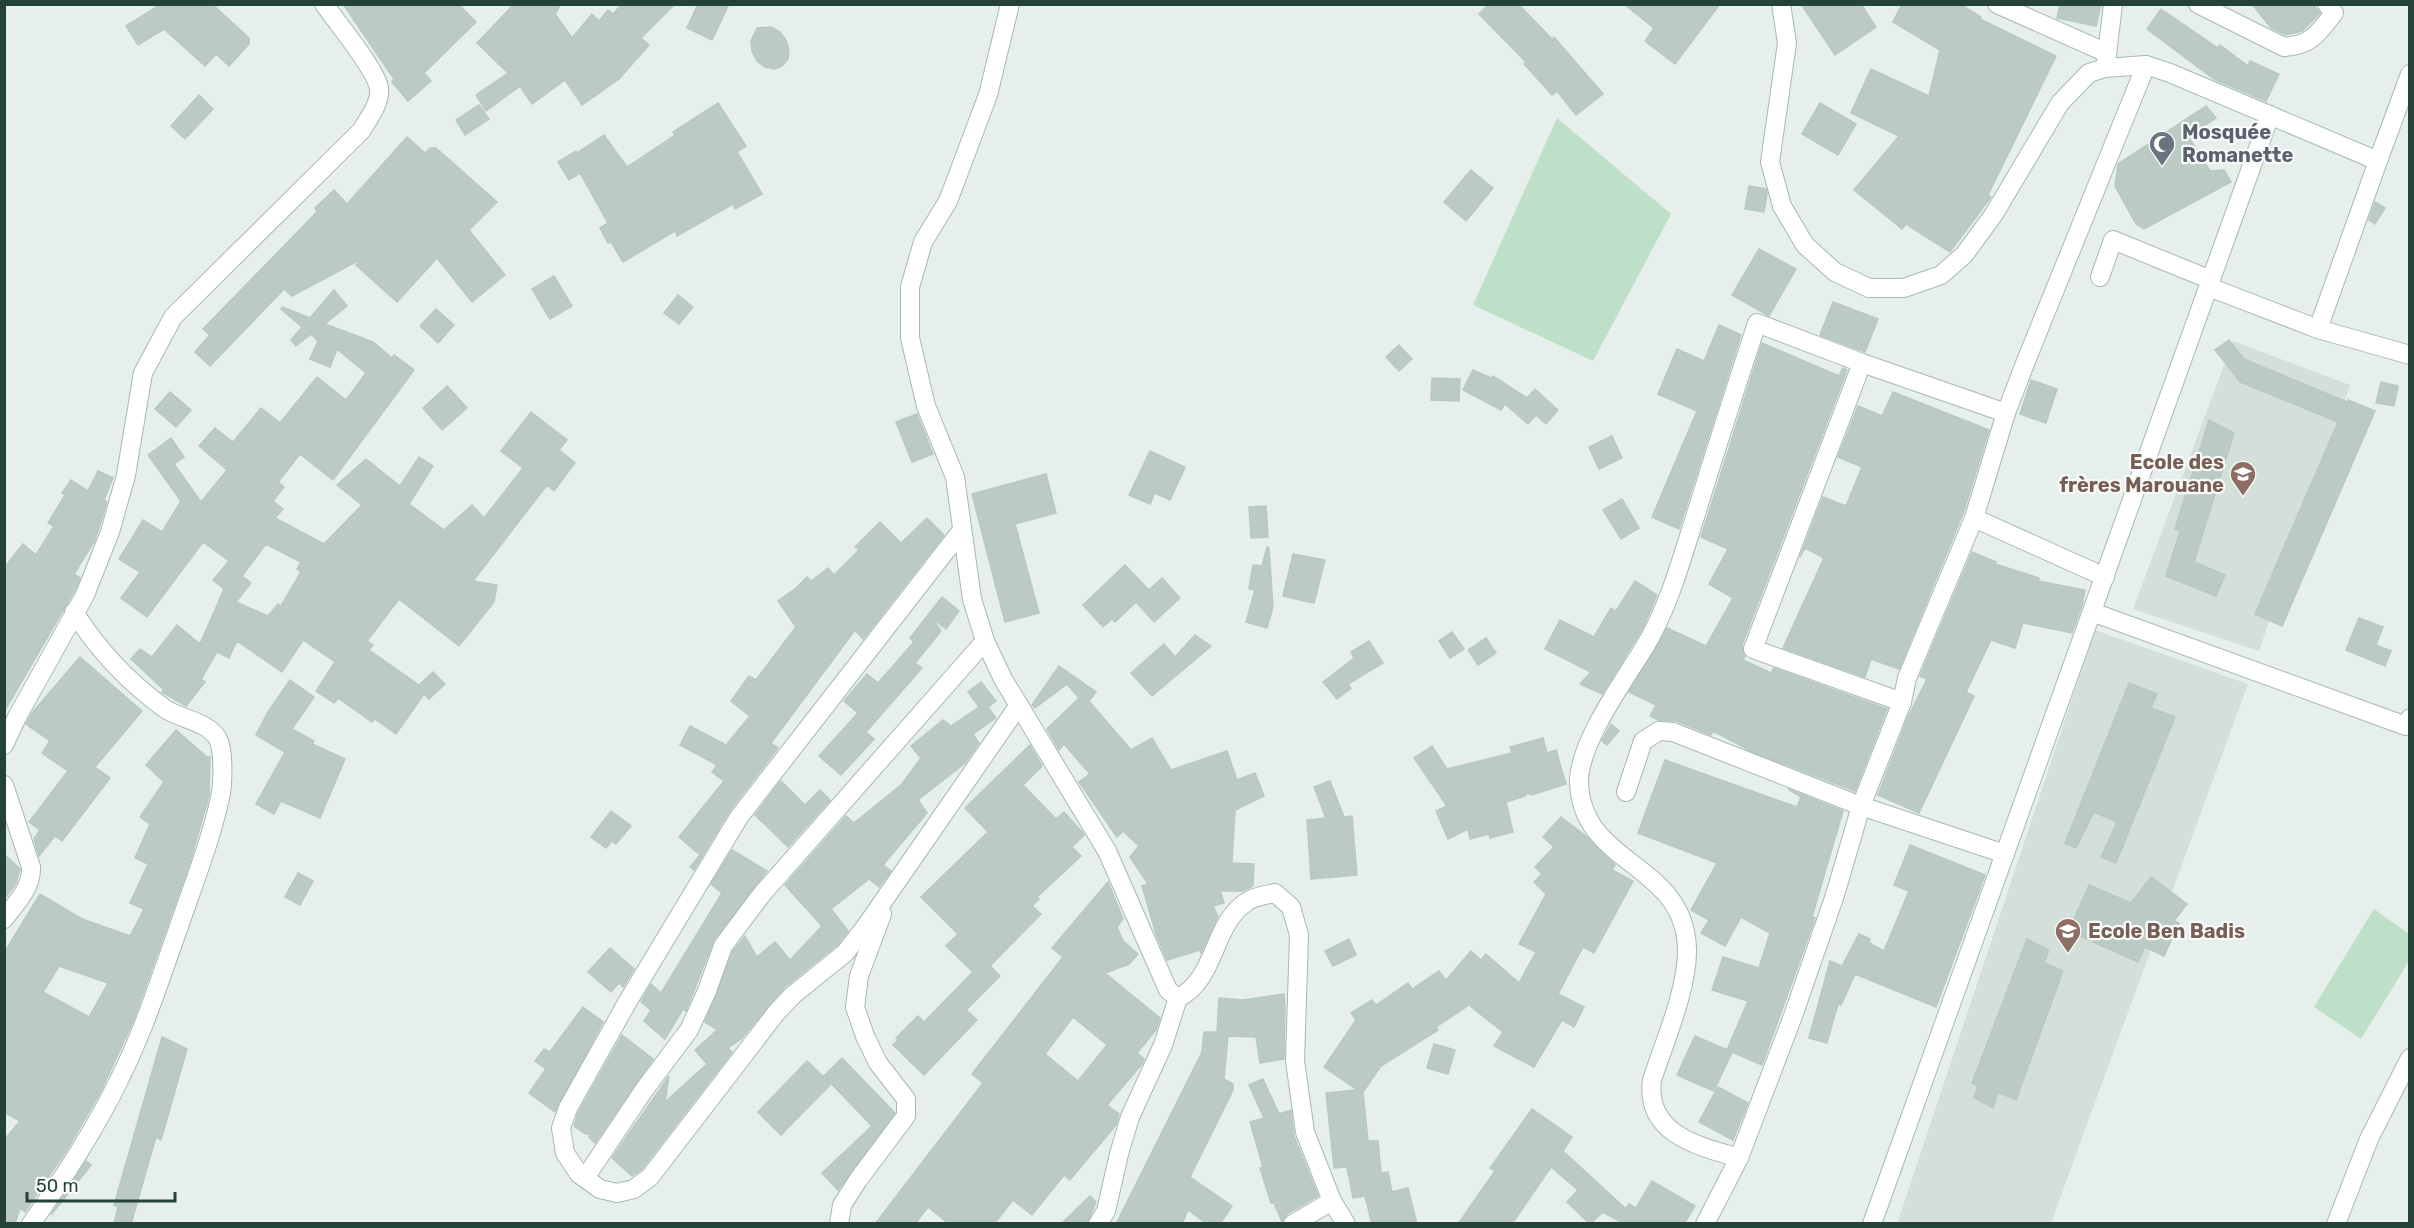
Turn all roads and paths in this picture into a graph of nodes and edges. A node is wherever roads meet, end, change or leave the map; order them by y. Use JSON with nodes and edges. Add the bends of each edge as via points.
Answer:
{"nodes":[{"id":1,"x":324,"y":4,"type":"edge"},
{"id":2,"x":1010,"y":4,"type":"edge"},
{"id":3,"x":1781,"y":4,"type":"edge"},
{"id":4,"x":1997,"y":4,"type":"edge"},
{"id":5,"x":2113,"y":4,"type":"edge"},
{"id":6,"x":2198,"y":4,"type":"edge"},
{"id":7,"x":2327,"y":4,"type":"edge"},
{"id":8,"x":2106,"y":61,"type":"junction"},
{"id":9,"x":2146,"y":65,"type":"junction"},
{"id":10,"x":2409,"y":74,"type":"edge"},
{"id":11,"x":2405,"y":95,"type":"edge"},
{"id":12,"x":2270,"y":115,"type":"junction"},
{"id":13,"x":2378,"y":161,"type":"junction"},
{"id":14,"x":2100,"y":277,"type":"dead end"},
{"id":15,"x":2210,"y":284,"type":"junction"},
{"id":16,"x":2318,"y":330,"type":"junction"},
{"id":17,"x":2409,"y":355,"type":"edge"},
{"id":18,"x":1862,"y":363,"type":"junction"},
{"id":19,"x":2006,"y":413,"type":"junction"},
{"id":20,"x":1974,"y":518,"type":"junction"},
{"id":21,"x":962,"y":530,"type":"junction"},
{"id":22,"x":2105,"y":577,"type":"junction"},
{"id":23,"x":74,"y":612,"type":"junction"},
{"id":24,"x":2092,"y":612,"type":"junction"},
{"id":25,"x":985,"y":641,"type":"junction"},
{"id":26,"x":1902,"y":702,"type":"junction"},
{"id":27,"x":1019,"y":705,"type":"junction"},
{"id":28,"x":2409,"y":718,"type":"edge"},
{"id":29,"x":4,"y":745,"type":"edge"},
{"id":30,"x":4,"y":785,"type":"edge"},
{"id":31,"x":1626,"y":792,"type":"dead end"},
{"id":32,"x":1861,"y":806,"type":"junction"},
{"id":33,"x":2005,"y":854,"type":"junction"},
{"id":34,"x":886,"y":899,"type":"junction"},
{"id":35,"x":4,"y":919,"type":"edge"},
{"id":36,"x":1178,"y":998,"type":"junction"},
{"id":37,"x":2409,"y":1058,"type":"edge"},
{"id":38,"x":1738,"y":1158,"type":"junction"},
{"id":39,"x":585,"y":1178,"type":"junction"},
{"id":40,"x":1332,"y":1202,"type":"junction"},
{"id":41,"x":31,"y":1224,"type":"edge"},
{"id":42,"x":839,"y":1224,"type":"edge"},
{"id":43,"x":1098,"y":1224,"type":"edge"},
{"id":44,"x":1293,"y":1224,"type":"edge"},
{"id":45,"x":1346,"y":1224,"type":"edge"},
{"id":46,"x":1704,"y":1224,"type":"edge"},
{"id":47,"x":1872,"y":1224,"type":"edge"},
{"id":48,"x":2336,"y":1224,"type":"edge"}],
"edges":[{"from":1,"to":23,"type":"street","via":[[374,75],[379,89],[375,108],[361,131],[173,317],[143,373],[126,475],[110,532],[85,595]]},
{"from":2,"to":21,"type":"street","via":[[988,94],[948,201],[923,242],[910,287],[910,338],[926,406],[955,477]]},
{"from":3,"to":8,"type":"street","via":[[1787,43],[1770,162],[1782,206],[1805,245],[1836,272],[1869,288],[1904,288],[1941,275],[1964,255],[1994,214],[2060,103]]},
{"from":4,"to":8,"type":"street"},
{"from":5,"to":8,"type":"street"},
{"from":6,"to":7,"type":"street","via":[[2284,47],[2299,46],[2312,39],[2334,13]]},
{"from":8,"to":9,"type":"street"},
{"from":9,"to":12,"type":"street"},
{"from":9,"to":19,"type":"street"},
{"from":10,"to":11,"type":"street"},
{"from":11,"to":13,"type":"street"},
{"from":12,"to":13,"type":"street"},
{"from":12,"to":15,"type":"street"},
{"from":13,"to":16,"type":"street"},
{"from":14,"to":15,"type":"street","via":[[2113,240]]},
{"from":15,"to":16,"type":"street"},
{"from":15,"to":22,"type":"street"},
{"from":16,"to":17,"type":"street"},
{"from":18,"to":19,"type":"street"},
{"from":18,"to":26,"type":"street","via":[[1753,650]]},
{"from":18,"to":38,"type":"street","via":[[1757,323],[1677,572],[1651,637],[1584,755],[1579,780],[1582,805],[1599,837],[1674,901],[1683,923],[1688,949],[1683,984],[1652,1080],[1650,1094],[1655,1109],[1665,1125],[1687,1142]]},
{"from":19,"to":20,"type":"street"},
{"from":20,"to":22,"type":"street"},
{"from":20,"to":26,"type":"street","via":[[1907,678]]},
{"from":21,"to":25,"type":"street","via":[[972,598]]},
{"from":21,"to":39,"type":"street","via":[[739,817],[628,1001],[568,1108],[561,1128],[565,1153]]},
{"from":22,"to":24,"type":"street"},
{"from":23,"to":29,"type":"street"},
{"from":23,"to":41,"type":"street","via":[[106,658],[136,685],[166,709],[206,728],[218,739],[221,796],[152,1003],[119,1080]]},
{"from":24,"to":28,"type":"street","via":[[2406,726]]},
{"from":24,"to":33,"type":"street"},
{"from":25,"to":27,"type":"street"},
{"from":25,"to":39,"type":"street","via":[[729,938],[689,1030]]},
{"from":26,"to":32,"type":"street"},
{"from":27,"to":34,"type":"street"},
{"from":27,"to":36,"type":"street","via":[[1107,851],[1168,990]]},
{"from":30,"to":35,"type":"street","via":[[31,877]]},
{"from":31,"to":32,"type":"street","via":[[1643,741],[1666,731]]},
{"from":32,"to":33,"type":"street"},
{"from":32,"to":38,"type":"street","via":[[1793,1016]]},
{"from":33,"to":47,"type":"street"},
{"from":34,"to":39,"type":"street","via":[[845,953],[776,1013],[650,1177],[634,1189],[617,1193],[600,1189]]},
{"from":34,"to":42,"type":"street","via":[[859,976],[855,1007],[878,1063],[906,1099],[906,1116],[858,1179],[842,1205]]},
{"from":36,"to":40,"type":"street","via":[[1189,993],[1200,979],[1232,915],[1249,900],[1275,893],[1291,907],[1299,935],[1295,1061],[1305,1132]]},
{"from":36,"to":43,"type":"street","via":[[1163,1045],[1130,1117],[1106,1211]]},
{"from":37,"to":48,"type":"street","via":[[2369,1139]]},
{"from":38,"to":46,"type":"street"},
{"from":40,"to":44,"type":"street"},
{"from":40,"to":45,"type":"street"}]}
